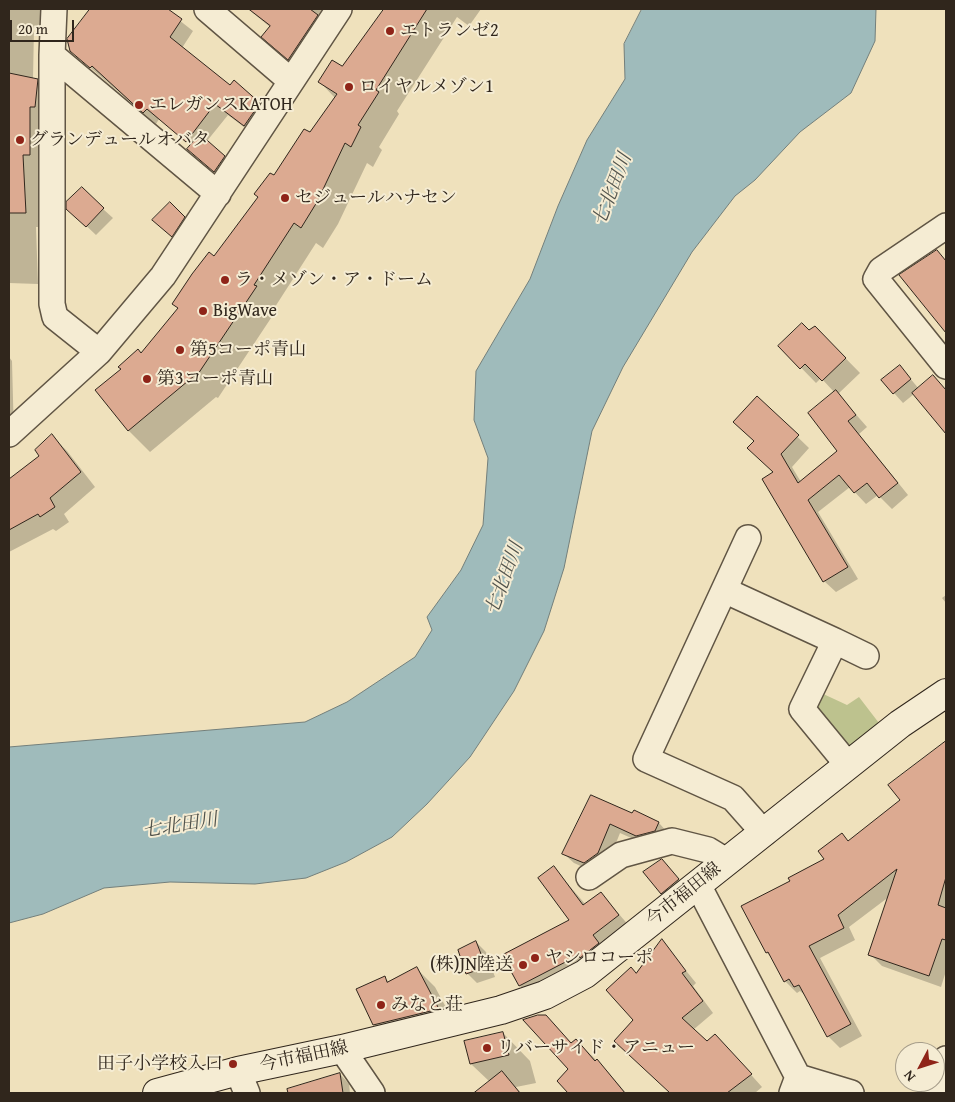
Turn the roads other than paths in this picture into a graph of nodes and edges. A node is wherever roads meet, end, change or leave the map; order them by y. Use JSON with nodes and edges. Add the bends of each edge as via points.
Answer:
{"nodes":[{"id":1,"x":54,"y":9,"type":"edge"},
{"id":2,"x":207,"y":9,"type":"edge"},
{"id":3,"x":339,"y":9,"type":"edge"},
{"id":4,"x":52,"y":54,"type":"junction"},
{"id":5,"x":291,"y":81,"type":"junction"},
{"id":6,"x":218,"y":194,"type":"junction"},
{"id":7,"x":946,"y":226,"type":"edge"},
{"id":8,"x":99,"y":352,"type":"junction"},
{"id":9,"x":946,"y":366,"type":"edge"},
{"id":10,"x":9,"y":434,"type":"edge"},
{"id":11,"x":748,"y":538,"type":"dead end"},
{"id":12,"x":724,"y":590,"type":"junction"},
{"id":13,"x":835,"y":641,"type":"junction"},
{"id":14,"x":866,"y":656,"type":"dead end"},
{"id":15,"x":946,"y":693,"type":"edge"},
{"id":16,"x":848,"y":765,"type":"junction"},
{"id":17,"x":764,"y":832,"type":"junction"},
{"id":18,"x":726,"y":862,"type":"junction"},
{"id":19,"x":589,"y":877,"type":"dead end"},
{"id":20,"x":698,"y":885,"type":"junction"},
{"id":21,"x":342,"y":1049,"type":"junction"},
{"id":22,"x":946,"y":1058,"type":"edge"},
{"id":23,"x":242,"y":1082,"type":"edge"},
{"id":24,"x":795,"y":1085,"type":"edge"},
{"id":25,"x":157,"y":1093,"type":"edge"},
{"id":26,"x":372,"y":1093,"type":"edge"},
{"id":27,"x":851,"y":1093,"type":"edge"},
{"id":28,"x":934,"y":1093,"type":"edge"}],
"edges":[{"from":1,"to":4,"type":"street"},
{"from":2,"to":5,"type":"street"},
{"from":3,"to":5,"type":"street"},
{"from":4,"to":6,"type":"street"},
{"from":4,"to":8,"type":"street","via":[[52,304],[55,317]]},
{"from":5,"to":6,"type":"street"},
{"from":6,"to":8,"type":"street","via":[[163,276]]},
{"from":7,"to":9,"type":"street","via":[[882,270],[876,279]]},
{"from":8,"to":10,"type":"street"},
{"from":11,"to":12,"type":"street"},
{"from":12,"to":13,"type":"street"},
{"from":12,"to":17,"type":"street","via":[[646,759],[734,798]]},
{"from":13,"to":14,"type":"street"},
{"from":13,"to":16,"type":"street","via":[[802,709]]},
{"from":15,"to":16,"type":"main road","name":"今市福田線"},
{"from":16,"to":17,"type":"main road","name":"今市福田線"},
{"from":17,"to":18,"type":"main road","name":"今市福田線"},
{"from":18,"to":19,"type":"street","via":[[708,850],[672,841],[622,855]]},
{"from":18,"to":20,"type":"main road","name":"今市福田線"},
{"from":20,"to":21,"type":"main road","name":"今市福田線","via":[[585,974],[545,995],[501,1010]]},
{"from":20,"to":24,"type":"street"},
{"from":21,"to":23,"type":"main road","name":"今市福田線"},
{"from":21,"to":26,"type":"street"},
{"from":22,"to":28,"type":"street"},
{"from":23,"to":25,"type":"main road","name":"今市福田線"},
{"from":24,"to":27,"type":"street"}]}
